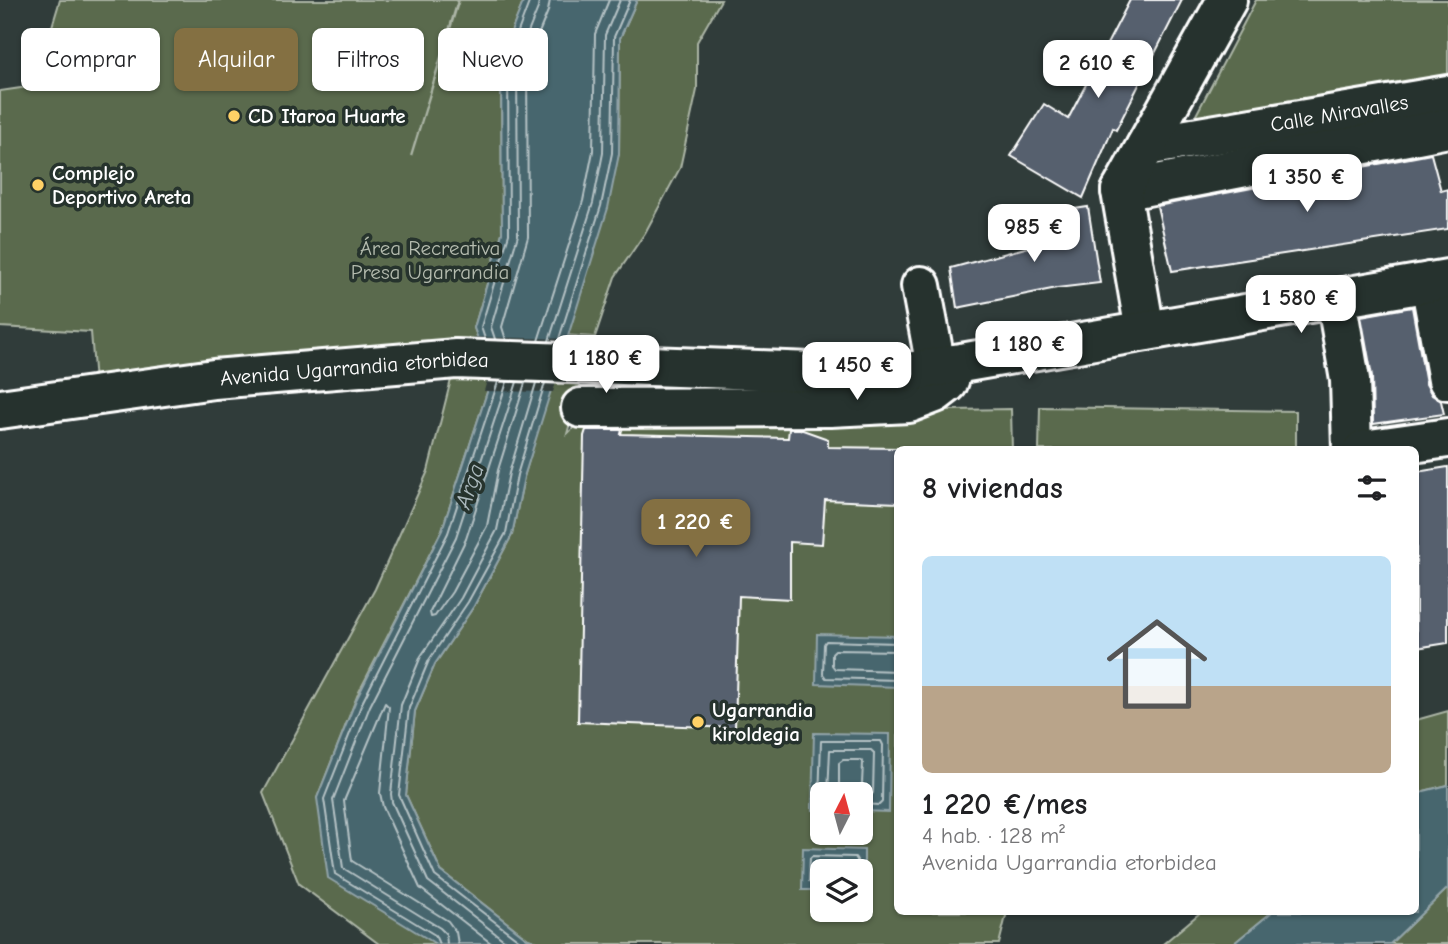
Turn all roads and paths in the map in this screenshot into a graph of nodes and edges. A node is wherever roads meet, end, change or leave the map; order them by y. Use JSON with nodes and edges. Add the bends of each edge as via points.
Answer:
{"nodes":[{"id":1,"x":1227,"y":0,"type":"edge"},
{"id":2,"x":1448,"y":95,"type":"edge"},
{"id":3,"x":1448,"y":128,"type":"edge"},
{"id":4,"x":1146,"y":146,"type":"junction"},
{"id":5,"x":1121,"y":191,"type":"junction"},
{"id":6,"x":1439,"y":281,"type":"edge"},
{"id":7,"x":921,"y":286,"type":"dead end"},
{"id":8,"x":1336,"y":299,"type":"junction"},
{"id":9,"x":1145,"y":331,"type":"junction"},
{"id":10,"x":946,"y":365,"type":"junction"},
{"id":11,"x":1448,"y":380,"type":"edge"},
{"id":12,"x":581,"y":408,"type":"dead end"},
{"id":13,"x":4,"y":410,"type":"edge"},
{"id":14,"x":1448,"y":438,"type":"edge"},
{"id":15,"x":1352,"y":446,"type":"edge"},
{"id":16,"x":1391,"y":446,"type":"edge"}],
"edges":[{"from":1,"to":4,"type":"street"},
{"from":2,"to":4,"type":"street","name":"Calle Miravalles"},
{"from":3,"to":5,"type":"street","name":"Calle Miravalles"},
{"from":4,"to":5,"type":"street"},
{"from":5,"to":9,"type":"street"},
{"from":6,"to":8,"type":"street","name":"Avenida Ugarrandia etorbidea"},
{"from":6,"to":11,"type":"street","name":"Avenida Ugarrandia etorbidea"},
{"from":7,"to":10,"type":"street"},
{"from":8,"to":9,"type":"street","name":"Avenida Ugarrandia etorbidea"},
{"from":8,"to":15,"type":"street","via":[[1350,380]]},
{"from":9,"to":10,"type":"street","name":"Avenida Ugarrandia etorbidea"},
{"from":10,"to":12,"type":"street","via":[[948,383],[909,403]]},
{"from":10,"to":13,"type":"street","name":"Avenida Ugarrandia etorbidea","via":[[903,373],[466,360],[214,379]]},
{"from":14,"to":16,"type":"street"}]}
